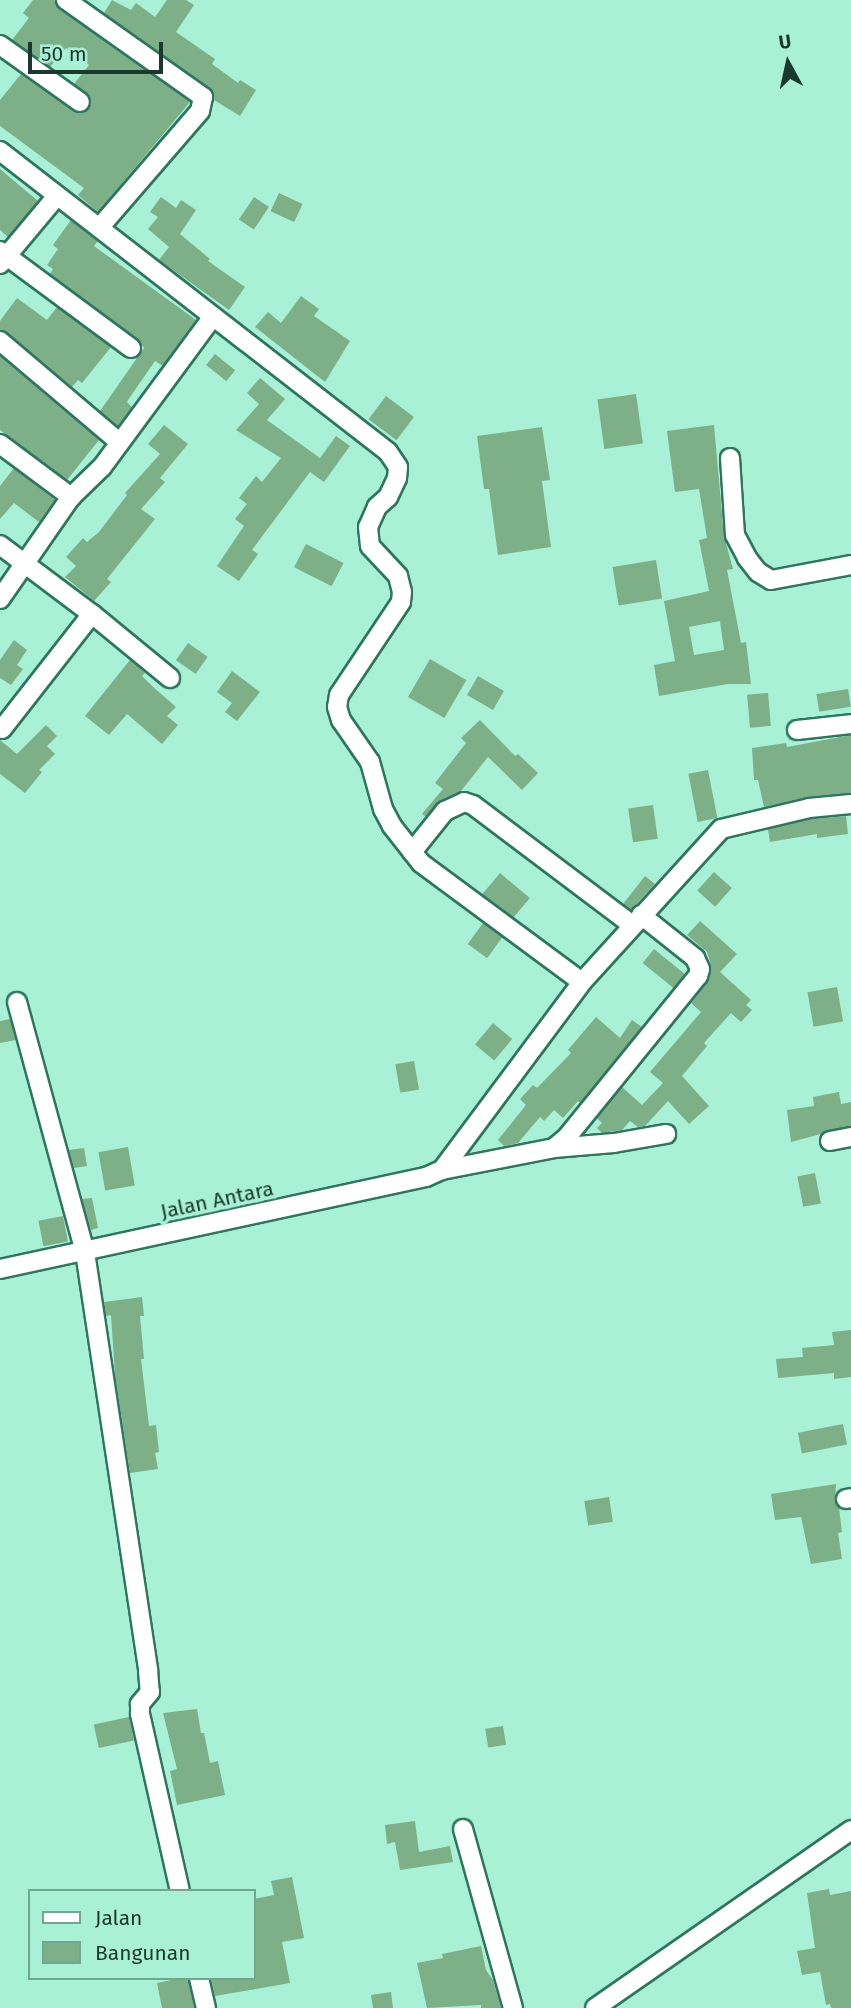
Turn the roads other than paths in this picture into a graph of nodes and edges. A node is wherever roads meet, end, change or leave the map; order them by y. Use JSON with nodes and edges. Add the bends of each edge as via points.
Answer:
{"nodes":[{"id":1,"x":66,"y":0,"type":"edge"},
{"id":2,"x":0,"y":45,"type":"edge"},
{"id":3,"x":80,"y":102,"type":"dead end"},
{"id":4,"x":0,"y":151,"type":"edge"},
{"id":5,"x":56,"y":197,"type":"junction"},
{"id":6,"x":100,"y":227,"type":"junction"},
{"id":7,"x":2,"y":257,"type":"edge"},
{"id":8,"x":212,"y":318,"type":"junction"},
{"id":9,"x":0,"y":341,"type":"edge"},
{"id":10,"x":131,"y":348,"type":"dead end"},
{"id":11,"x":118,"y":441,"type":"junction"},
{"id":12,"x":0,"y":444,"type":"edge"},
{"id":13,"x":730,"y":458,"type":"dead end"},
{"id":14,"x":71,"y":497,"type":"junction"},
{"id":15,"x":0,"y":545,"type":"edge"},
{"id":16,"x":24,"y":565,"type":"junction"},
{"id":17,"x":851,"y":565,"type":"edge"},
{"id":18,"x":0,"y":599,"type":"edge"},
{"id":19,"x":92,"y":614,"type":"junction"},
{"id":20,"x":170,"y":678,"type":"dead end"},
{"id":21,"x":851,"y":724,"type":"edge"},
{"id":22,"x":2,"y":729,"type":"dead end"},
{"id":23,"x":797,"y":730,"type":"dead end"},
{"id":24,"x":851,"y":804,"type":"edge"},
{"id":25,"x":412,"y":852,"type":"junction"},
{"id":26,"x":636,"y":920,"type":"junction"},
{"id":27,"x":582,"y":982,"type":"junction"},
{"id":28,"x":17,"y":1002,"type":"dead end"},
{"id":29,"x":666,"y":1134,"type":"dead end"},
{"id":30,"x":851,"y":1137,"type":"edge"},
{"id":31,"x":830,"y":1140,"type":"dead end"},
{"id":32,"x":554,"y":1148,"type":"junction"},
{"id":33,"x":442,"y":1170,"type":"junction"},
{"id":34,"x":85,"y":1252,"type":"junction"},
{"id":35,"x":0,"y":1269,"type":"edge"},
{"id":36,"x":463,"y":1829,"type":"dead end"},
{"id":37,"x":851,"y":1830,"type":"edge"},
{"id":38,"x":180,"y":1889,"type":"edge"},
{"id":39,"x":199,"y":1980,"type":"edge"},
{"id":40,"x":206,"y":2008,"type":"edge"},
{"id":41,"x":513,"y":2008,"type":"edge"},
{"id":42,"x":596,"y":2008,"type":"edge"}],
"edges":[{"from":1,"to":6,"type":"street","via":[[203,97],[200,111]]},
{"from":2,"to":3,"type":"street"},
{"from":4,"to":5,"type":"street"},
{"from":5,"to":6,"type":"street"},
{"from":5,"to":7,"type":"street"},
{"from":6,"to":8,"type":"street"},
{"from":7,"to":10,"type":"street"},
{"from":8,"to":11,"type":"street"},
{"from":8,"to":25,"type":"street","via":[[388,452],[398,467],[388,498],[377,507],[368,527],[370,546],[398,576],[401,602],[339,695],[337,707],[370,762],[383,809]]},
{"from":9,"to":11,"type":"street"},
{"from":11,"to":14,"type":"street","via":[[102,467]]},
{"from":12,"to":14,"type":"street"},
{"from":13,"to":17,"type":"street","via":[[735,535],[758,572],[771,580]]},
{"from":14,"to":16,"type":"street"},
{"from":15,"to":16,"type":"street"},
{"from":16,"to":18,"type":"street"},
{"from":16,"to":19,"type":"street"},
{"from":19,"to":20,"type":"street"},
{"from":19,"to":22,"type":"street"},
{"from":21,"to":23,"type":"street"},
{"from":24,"to":26,"type":"street","via":[[809,808],[721,829]]},
{"from":25,"to":26,"type":"street","via":[[446,811],[464,802]]},
{"from":25,"to":27,"type":"street"},
{"from":26,"to":27,"type":"street"},
{"from":26,"to":32,"type":"street","via":[[695,958],[698,976]]},
{"from":27,"to":33,"type":"street"},
{"from":28,"to":34,"type":"street"},
{"from":29,"to":32,"type":"street","name":"Jalan Antara"},
{"from":30,"to":31,"type":"street"},
{"from":32,"to":33,"type":"street","name":"Jalan Antara"},
{"from":33,"to":34,"type":"street","name":"Jalan Antara","via":[[426,1178]]},
{"from":34,"to":35,"type":"street","name":"Jalan Antara"},
{"from":34,"to":38,"type":"street","via":[[148,1671],[150,1692],[140,1704],[140,1714]]},
{"from":36,"to":41,"type":"street"},
{"from":37,"to":42,"type":"street"},
{"from":39,"to":40,"type":"street"}]}
